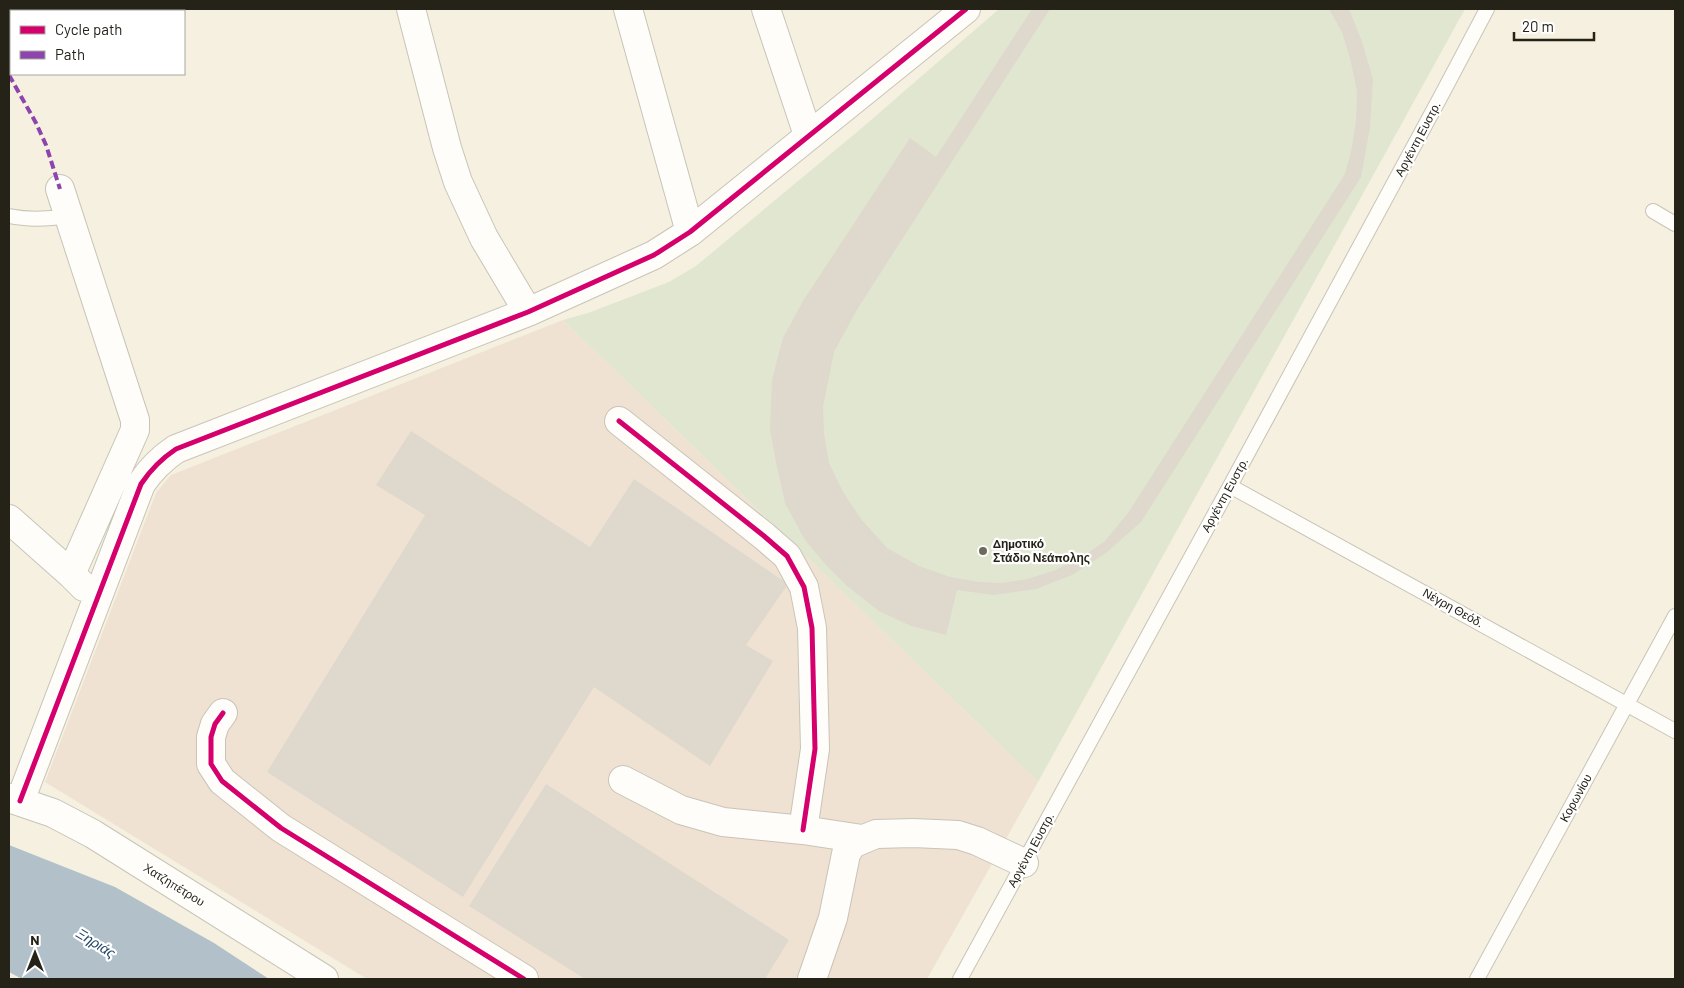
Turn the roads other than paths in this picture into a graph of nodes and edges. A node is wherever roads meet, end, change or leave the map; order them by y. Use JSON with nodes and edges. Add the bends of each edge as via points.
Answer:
{"nodes":[{"id":1,"x":411,"y":9,"type":"edge"},
{"id":2,"x":628,"y":9,"type":"edge"},
{"id":3,"x":766,"y":9,"type":"edge"},
{"id":4,"x":966,"y":9,"type":"edge"},
{"id":5,"x":1487,"y":9,"type":"edge"},
{"id":6,"x":808,"y":135,"type":"junction"},
{"id":7,"x":60,"y":189,"type":"dead end"},
{"id":8,"x":1653,"y":212,"type":"dead end"},
{"id":9,"x":9,"y":216,"type":"edge"},
{"id":10,"x":68,"y":216,"type":"junction"},
{"id":11,"x":1675,"y":224,"type":"edge"},
{"id":12,"x":690,"y":232,"type":"junction"},
{"id":13,"x":528,"y":312,"type":"junction"},
{"id":14,"x":619,"y":421,"type":"dead end"},
{"id":15,"x":1230,"y":486,"type":"junction"},
{"id":16,"x":9,"y":519,"type":"edge"},
{"id":17,"x":72,"y":574,"type":"junction"},
{"id":18,"x":97,"y":601,"type":"junction"},
{"id":19,"x":1675,"y":616,"type":"edge"},
{"id":20,"x":1627,"y":704,"type":"junction"},
{"id":21,"x":223,"y":713,"type":"dead end"},
{"id":22,"x":1675,"y":731,"type":"edge"},
{"id":23,"x":623,"y":780,"type":"dead end"},
{"id":24,"x":14,"y":800,"type":"edge"},
{"id":25,"x":803,"y":830,"type":"junction"},
{"id":26,"x":862,"y":839,"type":"junction"},
{"id":27,"x":1024,"y":863,"type":"junction"},
{"id":28,"x":324,"y":979,"type":"edge"},
{"id":29,"x":524,"y":979,"type":"edge"},
{"id":30,"x":812,"y":979,"type":"edge"},
{"id":31,"x":960,"y":979,"type":"edge"},
{"id":32,"x":1477,"y":979,"type":"edge"}],
"edges":[{"from":1,"to":13,"type":"street","via":[[458,182],[484,238]]},
{"from":2,"to":12,"type":"street"},
{"from":3,"to":6,"type":"street"},
{"from":4,"to":6,"type":"street"},
{"from":5,"to":15,"type":"lane","name":"Αργέντη Ευστρ."},
{"from":6,"to":12,"type":"street"},
{"from":7,"to":10,"type":"street"},
{"from":8,"to":11,"type":"lane"},
{"from":9,"to":10,"type":"lane"},
{"from":10,"to":17,"type":"street","via":[[135,420],[135,430]]},
{"from":12,"to":13,"type":"street","via":[[654,255]]},
{"from":13,"to":18,"type":"street","via":[[165,456],[141,484]]},
{"from":14,"to":25,"type":"street","via":[[787,556],[804,587],[812,628],[815,749]]},
{"from":15,"to":20,"type":"lane","name":"Νέγρη Θεόδ."},
{"from":15,"to":27,"type":"lane","name":"Αργέντη Ευστρ."},
{"from":16,"to":17,"type":"street"},
{"from":17,"to":18,"type":"street"},
{"from":18,"to":24,"type":"street"},
{"from":19,"to":20,"type":"lane","name":"Κορωνίου"},
{"from":20,"to":22,"type":"lane","name":"Νέγρη Θεόδ."},
{"from":20,"to":32,"type":"lane","name":"Κορωνίου"},
{"from":21,"to":29,"type":"street","via":[[211,737],[211,764],[222,781],[281,828]]},
{"from":23,"to":25,"type":"street","via":[[681,810],[723,822]]},
{"from":24,"to":28,"type":"street","name":"Χατζηπέτρου","via":[[53,813],[93,834]]},
{"from":25,"to":26,"type":"street"},
{"from":26,"to":27,"type":"street","via":[[894,833],[958,835]]},
{"from":26,"to":30,"type":"street","via":[[852,844],[846,854],[833,918]]},
{"from":27,"to":31,"type":"lane","name":"Αργέντη Ευστρ."}]}
